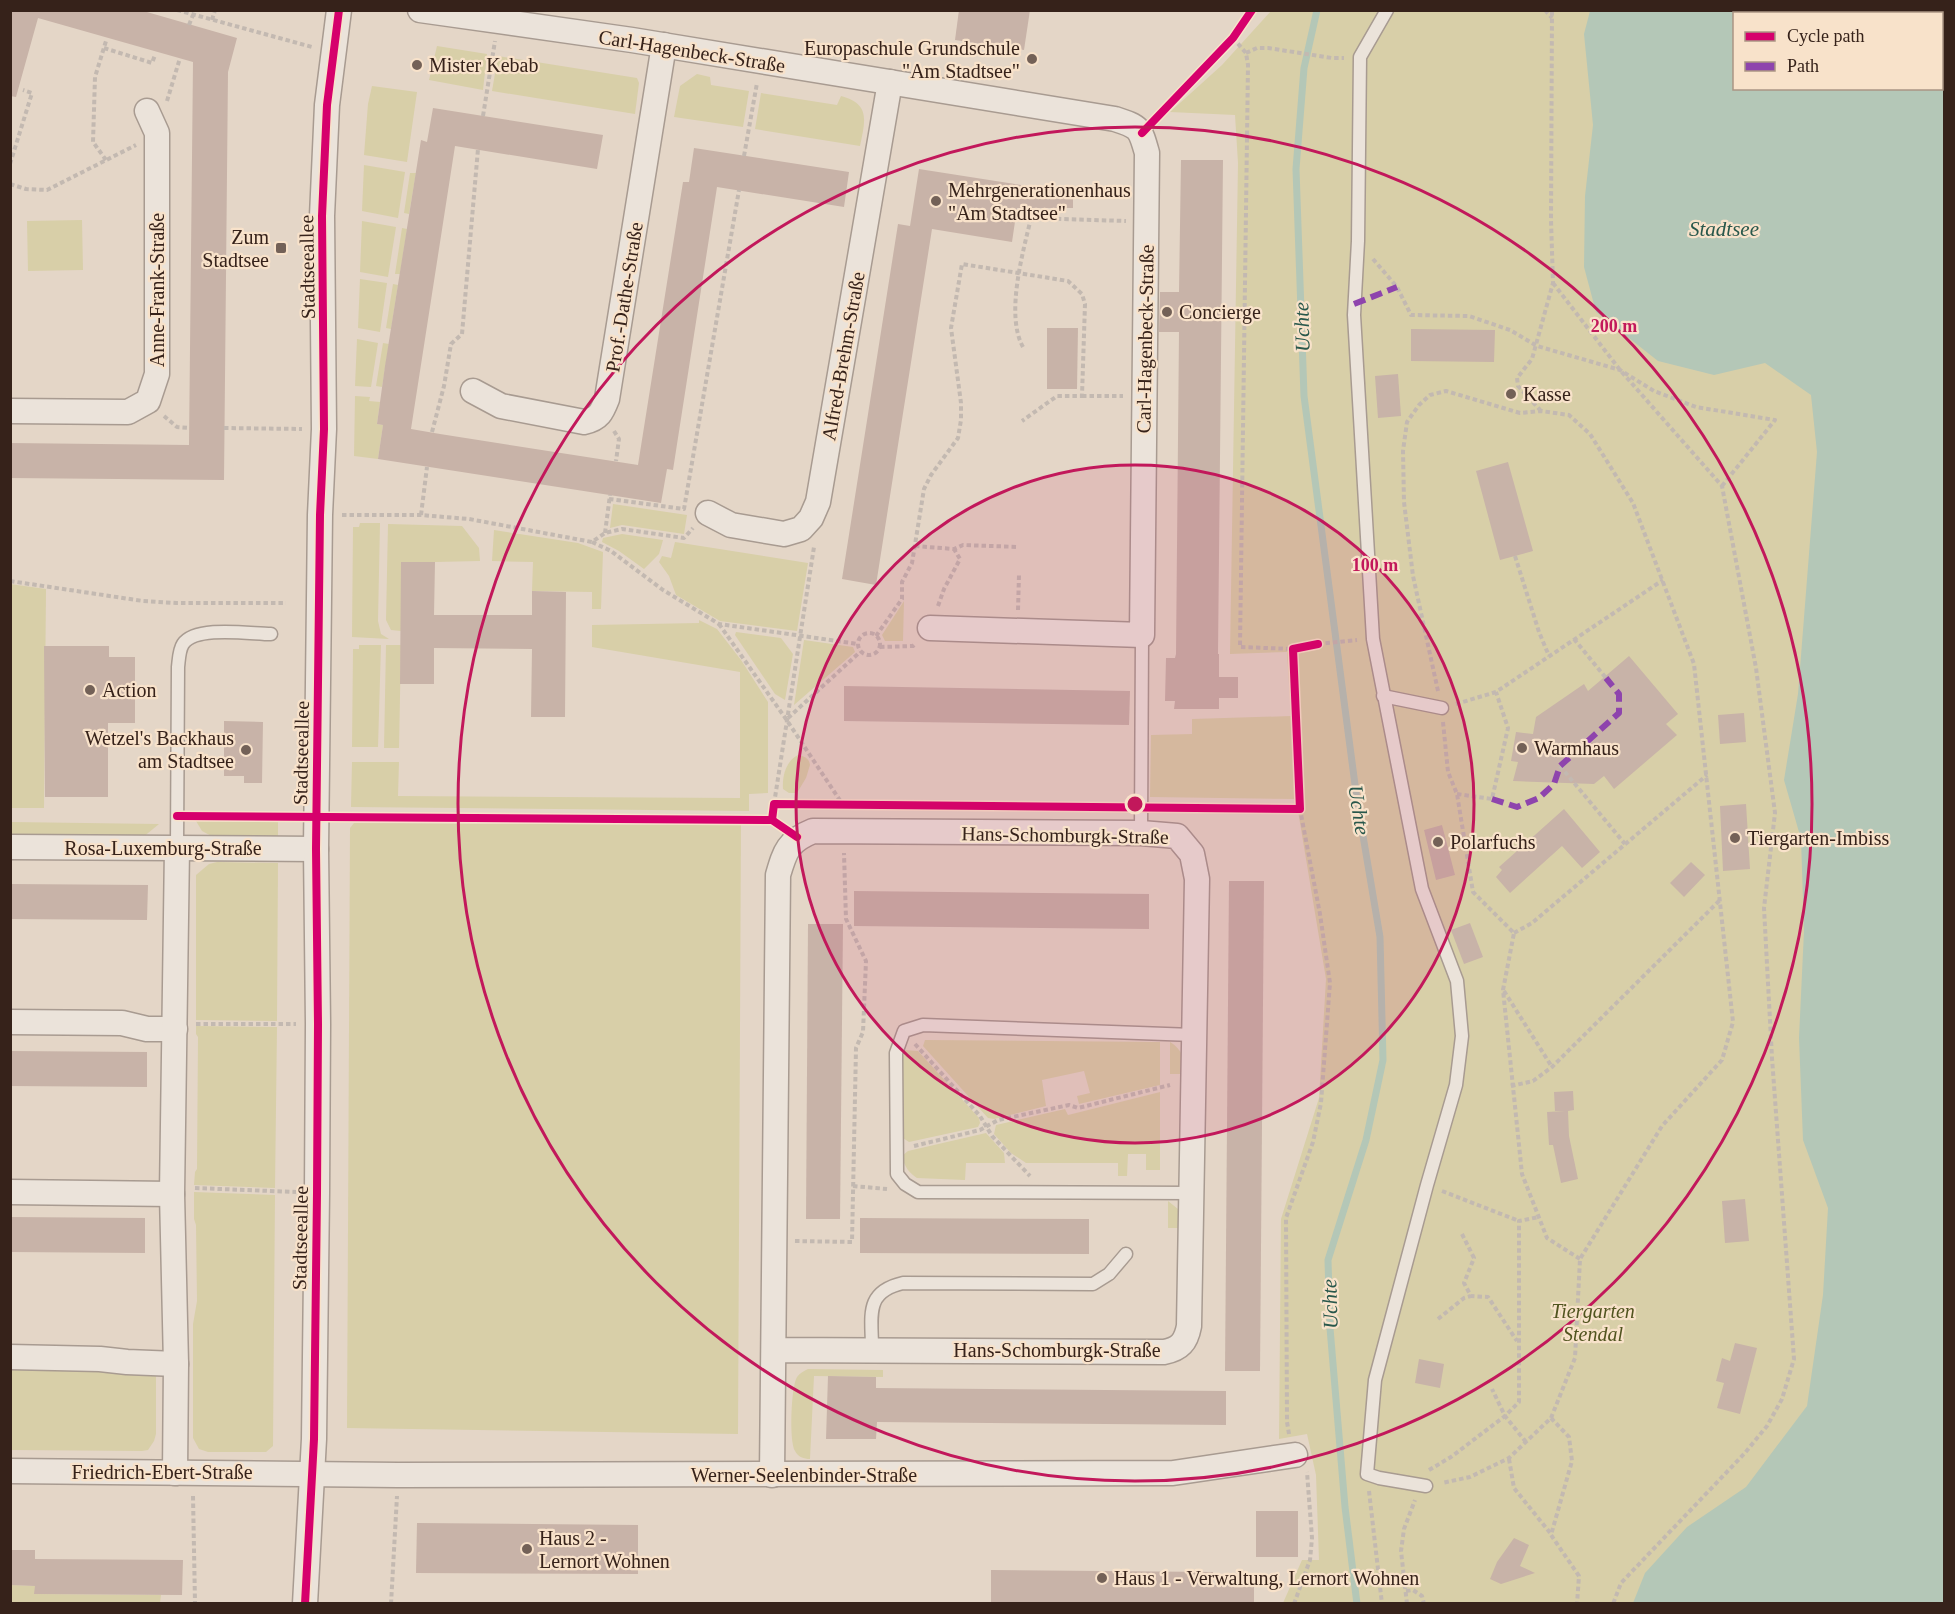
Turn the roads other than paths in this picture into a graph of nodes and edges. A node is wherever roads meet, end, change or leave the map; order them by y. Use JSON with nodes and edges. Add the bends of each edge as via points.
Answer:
{"nodes":[{"id":1,"x":339,"y":10,"type":"edge"},
{"id":2,"x":420,"y":10,"type":"edge"},
{"id":3,"x":1387,"y":10,"type":"edge"},
{"id":4,"x":664,"y":45,"type":"junction"},
{"id":5,"x":890,"y":82,"type":"junction"},
{"id":6,"x":147,"y":111,"type":"dead end"},
{"id":7,"x":473,"y":390,"type":"dead end"},
{"id":8,"x":10,"y":411,"type":"edge"},
{"id":9,"x":708,"y":513,"type":"road end"},
{"id":10,"x":930,"y":628,"type":"road end"},
{"id":11,"x":271,"y":634,"type":"dead end"},
{"id":12,"x":1142,"y":635,"type":"junction"},
{"id":13,"x":1383,"y":696,"type":"junction"},
{"id":14,"x":1442,"y":708,"type":"road end"},
{"id":15,"x":1140,"y":833,"type":"junction"},
{"id":16,"x":10,"y":847,"type":"edge"},
{"id":17,"x":177,"y":848,"type":"junction"},
{"id":18,"x":316,"y":849,"type":"junction"},
{"id":19,"x":10,"y":1023,"type":"edge"},
{"id":20,"x":175,"y":1026,"type":"junction"},
{"id":21,"x":1193,"y":1035,"type":"junction"},
{"id":22,"x":172,"y":1191,"type":"junction"},
{"id":23,"x":10,"y":1192,"type":"edge"},
{"id":24,"x":1191,"y":1193,"type":"junction"},
{"id":25,"x":1126,"y":1254,"type":"dead end"},
{"id":26,"x":872,"y":1349,"type":"junction"},
{"id":27,"x":774,"y":1350,"type":"junction"},
{"id":28,"x":10,"y":1358,"type":"edge"},
{"id":29,"x":176,"y":1364,"type":"junction"},
{"id":30,"x":1295,"y":1455,"type":"road end"},
{"id":31,"x":10,"y":1471,"type":"edge"},
{"id":32,"x":183,"y":1473,"type":"junction"},
{"id":33,"x":313,"y":1474,"type":"junction"},
{"id":34,"x":772,"y":1474,"type":"junction"},
{"id":35,"x":1426,"y":1486,"type":"road end"},
{"id":36,"x":304,"y":1604,"type":"edge"}],
"edges":[{"from":1,"to":18,"type":"street","name":"Stadtseeallee","via":[[325,136],[322,216],[324,429]]},
{"from":2,"to":4,"type":"street","name":"Carl-Hagenbeck-Straße"},
{"from":3,"to":13,"type":"lane","via":[[1359,57],[1354,315],[1373,639]]},
{"from":4,"to":5,"type":"street","name":"Carl-Hagenbeck-Straße"},
{"from":4,"to":7,"type":"street","name":"Prof.-Dathe-Straße","via":[[608,399],[602,413],[584,422],[501,406]]},
{"from":5,"to":9,"type":"street","name":"Alfred-Brehm-Straße","via":[[818,502],[801,529],[784,534],[731,525]]},
{"from":5,"to":12,"type":"street","name":"Carl-Hagenbeck-Straße","via":[[1115,119],[1132,124],[1142,133],[1147,153]]},
{"from":6,"to":8,"type":"street","name":"Anne-Frank-Straße","via":[[157,134],[157,374],[148,401],[128,412]]},
{"from":10,"to":12,"type":"street"},
{"from":11,"to":17,"type":"lane","via":[[209,632],[184,642],[179,653]]},
{"from":12,"to":15,"type":"lane"},
{"from":13,"to":14,"type":"lane"},
{"from":13,"to":35,"type":"lane","via":[[1422,889],[1457,981],[1462,1036],[1456,1085],[1375,1380],[1367,1474]]},
{"from":15,"to":21,"type":"street","name":"Hans-Schomburgk-Straße","via":[[1177,836],[1192,854],[1197,879]]},
{"from":15,"to":27,"type":"street","name":"Hans-Schomburgk-Straße","via":[[813,831],[797,837],[785,851],[778,875]]},
{"from":16,"to":17,"type":"street","name":"Rosa-Luxemburg-Straße"},
{"from":17,"to":18,"type":"street","name":"Rosa-Luxemburg-Straße"},
{"from":17,"to":20,"type":"street"},
{"from":18,"to":33,"type":"street","name":"Stadtseeallee"},
{"from":19,"to":20,"type":"street","via":[[122,1023],[147,1029]]},
{"from":20,"to":22,"type":"street"},
{"from":21,"to":24,"type":"street","name":"Hans-Schomburgk-Straße"},
{"from":21,"to":24,"type":"lane","via":[[923,1024],[904,1031],[896,1053],[897,1174],[918,1192]]},
{"from":22,"to":23,"type":"street"},
{"from":22,"to":29,"type":"street"},
{"from":24,"to":26,"type":"street","name":"Hans-Schomburgk-Straße","via":[[1189,1326],[1187,1340],[1176,1350]]},
{"from":25,"to":26,"type":"lane","via":[[1109,1274],[1093,1284],[903,1283],[887,1287],[877,1296],[872,1309]]},
{"from":26,"to":27,"type":"street","name":"Hans-Schomburgk-Straße"},
{"from":27,"to":34,"type":"street","name":"Hans-Schomburgk-Straße"},
{"from":28,"to":29,"type":"street"},
{"from":29,"to":32,"type":"street"},
{"from":30,"to":34,"type":"street","name":"Werner-Seelenbinder-Straße","via":[[1173,1473]]},
{"from":31,"to":32,"type":"street","name":"Friedrich-Ebert-Straße"},
{"from":32,"to":33,"type":"street","name":"Friedrich-Ebert-Straße"},
{"from":33,"to":34,"type":"street","name":"Werner-Seelenbinder-Straße"},
{"from":33,"to":36,"type":"street","name":"Stadtseeallee"}]}
